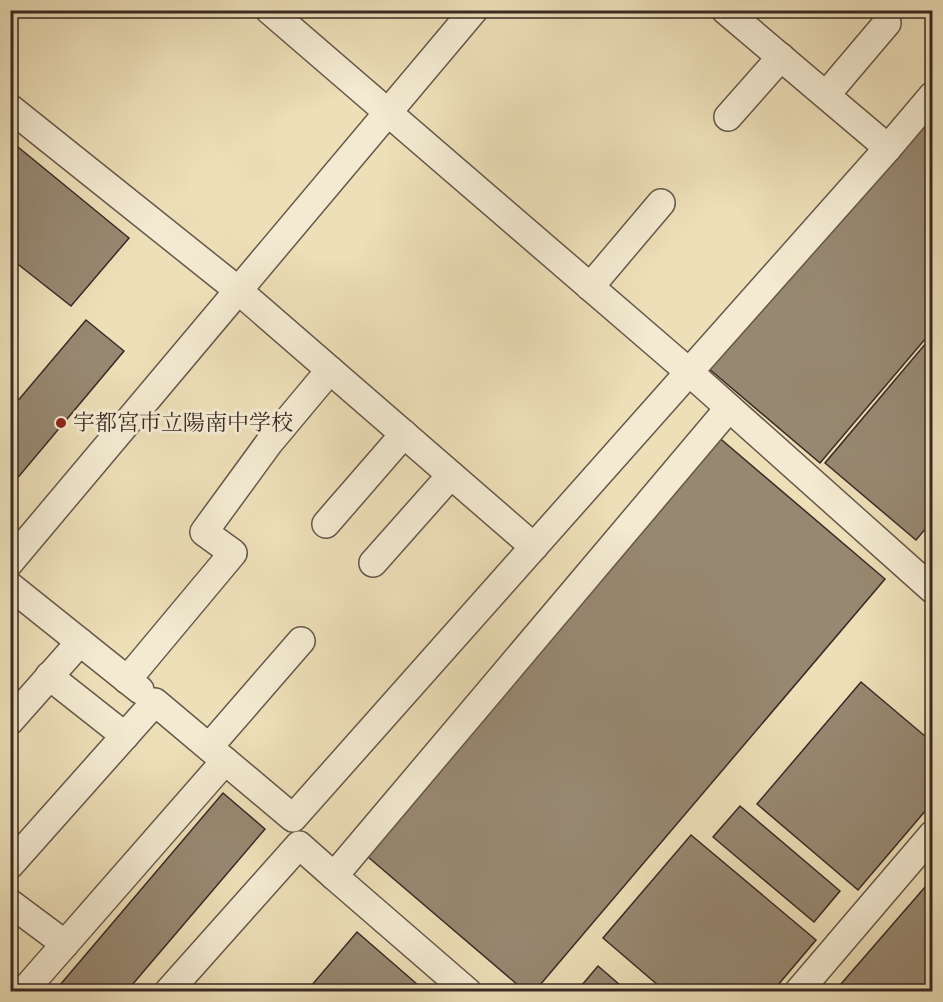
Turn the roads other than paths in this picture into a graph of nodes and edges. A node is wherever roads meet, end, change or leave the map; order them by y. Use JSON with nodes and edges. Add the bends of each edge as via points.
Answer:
{"nodes":[{"id":1,"x":269,"y":10,"type":"edge"},
{"id":2,"x":474,"y":10,"type":"edge"},
{"id":3,"x":725,"y":10,"type":"edge"},
{"id":4,"x":887,"y":23,"type":"dead end"},
{"id":5,"x":781,"y":57,"type":"junction"},
{"id":6,"x":826,"y":95,"type":"junction"},
{"id":7,"x":933,"y":96,"type":"edge"},
{"id":8,"x":10,"y":108,"type":"edge"},
{"id":9,"x":389,"y":112,"type":"junction"},
{"id":10,"x":728,"y":117,"type":"dead end"},
{"id":11,"x":888,"y":148,"type":"junction"},
{"id":12,"x":661,"y":203,"type":"dead end"},
{"id":13,"x":590,"y":287,"type":"junction"},
{"id":14,"x":239,"y":291,"type":"junction"},
{"id":15,"x":330,"y":370,"type":"junction"},
{"id":16,"x":689,"y":372,"type":"junction"},
{"id":17,"x":729,"y":408,"type":"junction"},
{"id":18,"x":404,"y":434,"type":"junction"},
{"id":19,"x":451,"y":475,"type":"junction"},
{"id":20,"x":326,"y":524,"type":"dead end"},
{"id":21,"x":534,"y":547,"type":"junction"},
{"id":22,"x":10,"y":562,"type":"edge"},
{"id":23,"x":373,"y":564,"type":"dead end"},
{"id":24,"x":10,"y":586,"type":"edge"},
{"id":25,"x":933,"y":590,"type":"edge"},
{"id":26,"x":301,"y":641,"type":"dead end"},
{"id":27,"x":80,"y":642,"type":"junction"},
{"id":28,"x":49,"y":676,"type":"junction"},
{"id":29,"x":127,"y":680,"type":"junction"},
{"id":30,"x":155,"y":702,"type":"junction"},
{"id":31,"x":10,"y":721,"type":"edge"},
{"id":32,"x":125,"y":736,"type":"junction"},
{"id":33,"x":217,"y":754,"type":"junction"},
{"id":34,"x":933,"y":835,"type":"edge"},
{"id":35,"x":10,"y":865,"type":"edge"},
{"id":36,"x":334,"y":876,"type":"junction"},
{"id":37,"x":10,"y":903,"type":"edge"},
{"id":38,"x":65,"y":944,"type":"junction"},
{"id":39,"x":23,"y":992,"type":"edge"},
{"id":40,"x":168,"y":992,"type":"edge"},
{"id":41,"x":468,"y":992,"type":"edge"},
{"id":42,"x":798,"y":992,"type":"edge"}],
"edges":[{"from":1,"to":9,"type":"street"},
{"from":2,"to":9,"type":"street"},
{"from":3,"to":5,"type":"street"},
{"from":4,"to":6,"type":"street"},
{"from":5,"to":6,"type":"street"},
{"from":5,"to":10,"type":"street"},
{"from":6,"to":11,"type":"street"},
{"from":7,"to":11,"type":"street"},
{"from":8,"to":14,"type":"street"},
{"from":9,"to":13,"type":"street"},
{"from":9,"to":14,"type":"street"},
{"from":11,"to":16,"type":"street"},
{"from":12,"to":13,"type":"street"},
{"from":13,"to":16,"type":"street"},
{"from":14,"to":15,"type":"street"},
{"from":14,"to":22,"type":"street"},
{"from":15,"to":18,"type":"street"},
{"from":15,"to":29,"type":"street","via":[[268,442],[204,532],[234,553]]},
{"from":16,"to":17,"type":"street"},
{"from":16,"to":21,"type":"street"},
{"from":17,"to":25,"type":"street"},
{"from":17,"to":36,"type":"street"},
{"from":18,"to":19,"type":"street"},
{"from":18,"to":20,"type":"street"},
{"from":19,"to":21,"type":"street"},
{"from":19,"to":23,"type":"street"},
{"from":21,"to":33,"type":"street","via":[[293,818]]},
{"from":24,"to":27,"type":"street"},
{"from":26,"to":33,"type":"street"},
{"from":27,"to":28,"type":"street"},
{"from":27,"to":29,"type":"street"},
{"from":28,"to":31,"type":"street"},
{"from":28,"to":32,"type":"street"},
{"from":29,"to":30,"type":"street"},
{"from":30,"to":32,"type":"street"},
{"from":30,"to":33,"type":"street"},
{"from":32,"to":35,"type":"street"},
{"from":33,"to":38,"type":"street"},
{"from":34,"to":42,"type":"street"},
{"from":36,"to":40,"type":"street","via":[[299,845]]},
{"from":36,"to":41,"type":"street"},
{"from":37,"to":38,"type":"street"},
{"from":38,"to":39,"type":"street"}]}
